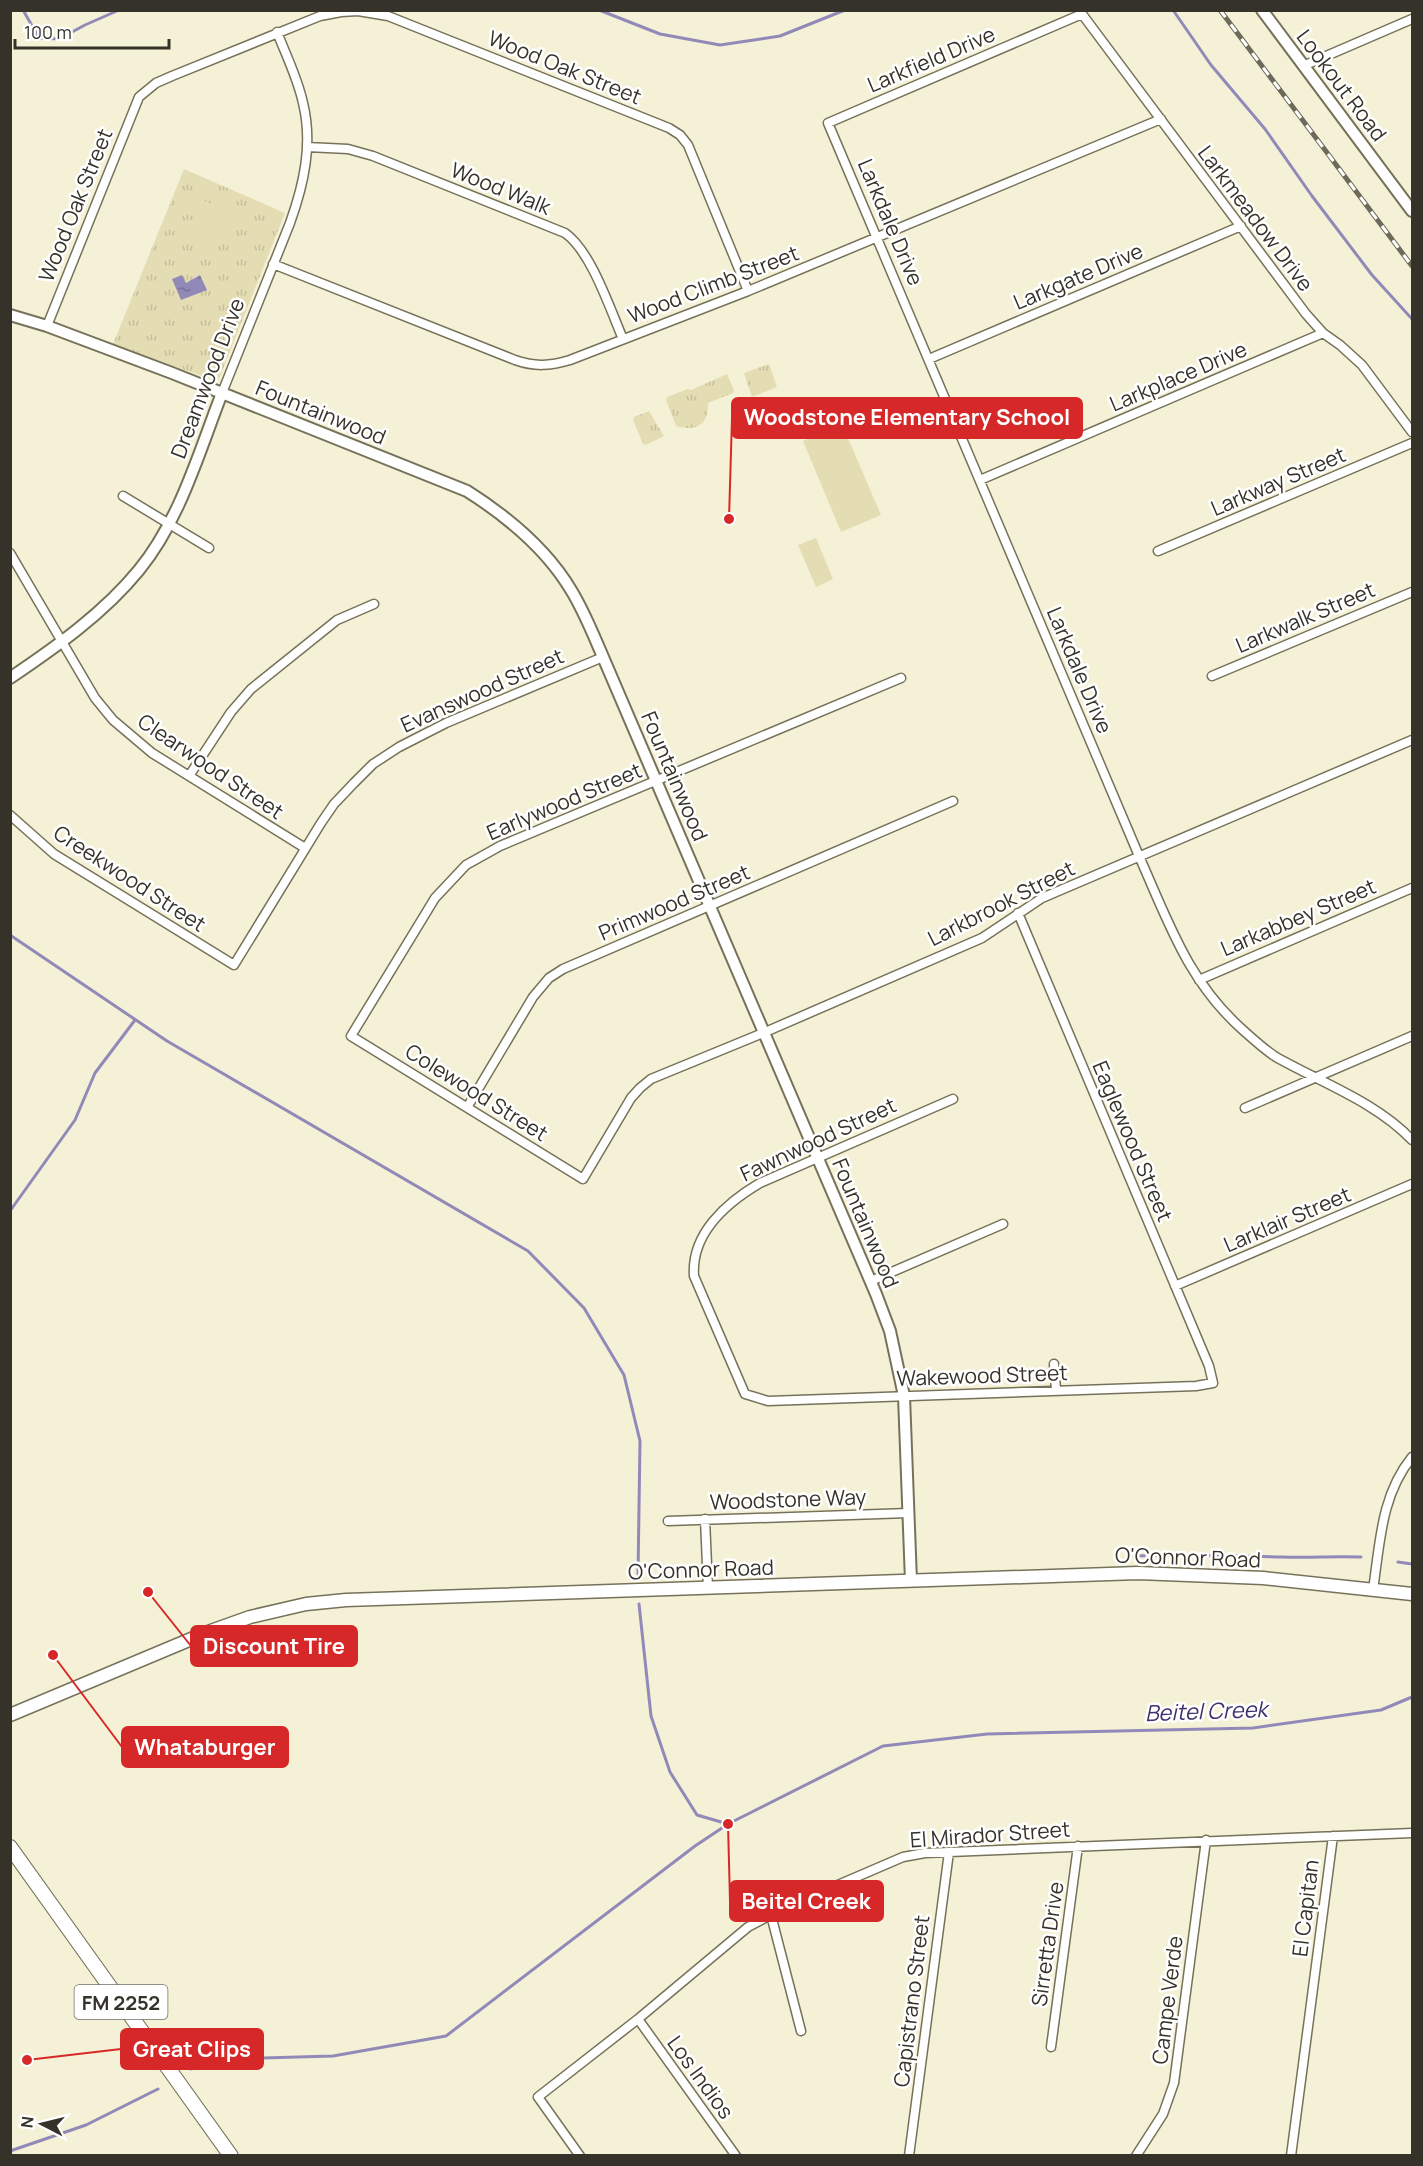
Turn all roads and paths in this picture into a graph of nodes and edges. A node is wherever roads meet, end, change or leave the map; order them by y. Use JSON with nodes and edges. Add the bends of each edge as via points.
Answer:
{"nodes":[{"id":1,"x":1262,"y":10,"type":"edge"},
{"id":2,"x":1082,"y":14,"type":"joint"},
{"id":3,"x":1413,"y":19,"type":"edge"},
{"id":4,"x":277,"y":32,"type":"junction"},
{"id":5,"x":1303,"y":66,"type":"junction"},
{"id":6,"x":1161,"y":119,"type":"junction"},
{"id":7,"x":828,"y":123,"type":"joint"},
{"id":8,"x":307,"y":147,"type":"junction"},
{"id":9,"x":1413,"y":211,"type":"edge"},
{"id":10,"x":1241,"y":226,"type":"junction"},
{"id":11,"x":878,"y":238,"type":"junction"},
{"id":12,"x":273,"y":264,"type":"junction"},
{"id":13,"x":748,"y":291,"type":"junction"},
{"id":14,"x":10,"y":315,"type":"edge"},
{"id":15,"x":47,"y":326,"type":"junction"},
{"id":16,"x":1323,"y":333,"type":"junction"},
{"id":17,"x":624,"y":339,"type":"junction"},
{"id":18,"x":929,"y":359,"type":"junction"},
{"id":19,"x":222,"y":393,"type":"junction"},
{"id":20,"x":1413,"y":432,"type":"edge"},
{"id":21,"x":1413,"y":443,"type":"edge"},
{"id":22,"x":980,"y":480,"type":"junction"},
{"id":23,"x":123,"y":496,"type":"dead end"},
{"id":24,"x":168,"y":524,"type":"junction"},
{"id":25,"x":208,"y":548,"type":"dead end"},
{"id":26,"x":1158,"y":551,"type":"dead end"},
{"id":27,"x":10,"y":553,"type":"edge"},
{"id":28,"x":1413,"y":592,"type":"edge"},
{"id":29,"x":374,"y":604,"type":"dead end"},
{"id":30,"x":62,"y":641,"type":"junction"},
{"id":31,"x":603,"y":657,"type":"junction"},
{"id":32,"x":1212,"y":676,"type":"dead end"},
{"id":33,"x":10,"y":678,"type":"edge"},
{"id":34,"x":901,"y":678,"type":"dead end"},
{"id":35,"x":1413,"y":740,"type":"edge"},
{"id":36,"x":189,"y":777,"type":"junction"},
{"id":37,"x":656,"y":781,"type":"junction"},
{"id":38,"x":953,"y":801,"type":"dead end"},
{"id":39,"x":10,"y":815,"type":"edge"},
{"id":40,"x":305,"y":848,"type":"junction"},
{"id":41,"x":1139,"y":856,"type":"junction"},
{"id":42,"x":1413,"y":888,"type":"edge"},
{"id":43,"x":710,"y":907,"type":"junction"},
{"id":44,"x":1018,"y":913,"type":"junction"},
{"id":45,"x":234,"y":965,"type":"joint"},
{"id":46,"x":1199,"y":980,"type":"junction"},
{"id":47,"x":763,"y":1033,"type":"junction"},
{"id":48,"x":351,"y":1036,"type":"joint"},
{"id":49,"x":1413,"y":1036,"type":"edge"},
{"id":50,"x":1315,"y":1078,"type":"junction"},
{"id":51,"x":952,"y":1098,"type":"dead end"},
{"id":52,"x":468,"y":1106,"type":"junction"},
{"id":53,"x":1245,"y":1108,"type":"dead end"},
{"id":54,"x":1413,"y":1140,"type":"edge"},
{"id":55,"x":817,"y":1156,"type":"junction"},
{"id":56,"x":583,"y":1179,"type":"joint"},
{"id":57,"x":1413,"y":1184,"type":"edge"},
{"id":58,"x":1003,"y":1224,"type":"dead end"},
{"id":59,"x":871,"y":1281,"type":"junction"},
{"id":60,"x":1175,"y":1286,"type":"junction"},
{"id":61,"x":1054,"y":1364,"type":"dead end"},
{"id":62,"x":1213,"y":1383,"type":"joint"},
{"id":63,"x":1056,"y":1390,"type":"junction"},
{"id":64,"x":904,"y":1396,"type":"junction"},
{"id":65,"x":753,"y":1398,"type":"joint"},
{"id":66,"x":1413,"y":1457,"type":"edge"},
{"id":67,"x":909,"y":1513,"type":"junction"},
{"id":68,"x":705,"y":1519,"type":"junction"},
{"id":69,"x":668,"y":1521,"type":"dead end"},
{"id":70,"x":910,"y":1581,"type":"junction"},
{"id":71,"x":708,"y":1588,"type":"junction"},
{"id":72,"x":1373,"y":1590,"type":"junction"},
{"id":73,"x":1413,"y":1594,"type":"edge"},
{"id":74,"x":10,"y":1715,"type":"edge"},
{"id":75,"x":1413,"y":1833,"type":"edge"},
{"id":76,"x":1333,"y":1836,"type":"junction"},
{"id":77,"x":1206,"y":1840,"type":"junction"},
{"id":78,"x":1078,"y":1846,"type":"junction"},
{"id":79,"x":10,"y":1848,"type":"edge"},
{"id":80,"x":949,"y":1852,"type":"junction"},
{"id":81,"x":771,"y":1915,"type":"junction"},
{"id":82,"x":638,"y":2019,"type":"junction"},
{"id":83,"x":801,"y":2031,"type":"dead end"},
{"id":84,"x":1051,"y":2047,"type":"dead end"},
{"id":85,"x":231,"y":2156,"type":"edge"},
{"id":86,"x":580,"y":2156,"type":"edge"},
{"id":87,"x":736,"y":2156,"type":"edge"},
{"id":88,"x":909,"y":2156,"type":"edge"},
{"id":89,"x":1136,"y":2156,"type":"edge"},
{"id":90,"x":1291,"y":2156,"type":"edge"}],
"edges":[{"from":1,"to":5,"type":"street","name":"Lookout Road"},
{"from":2,"to":6,"type":"street","name":"Larkmeadow Drive"},
{"from":2,"to":7,"type":"street","name":"Larkfield Drive"},
{"from":3,"to":5,"type":"street"},
{"from":4,"to":8,"type":"street","name":"Dreamwood Drive","via":[[303,102]]},
{"from":4,"to":13,"type":"street","name":"Wood Oak Street","via":[[341,12],[388,16],[669,128],[688,145]]},
{"from":4,"to":15,"type":"street","name":"Wood Oak Street","via":[[156,83],[139,97]]},
{"from":5,"to":9,"type":"street","name":"Lookout Road"},
{"from":6,"to":10,"type":"street","name":"Larkmeadow Drive"},
{"from":6,"to":11,"type":"street","name":"Wood Climb Street"},
{"from":7,"to":11,"type":"street","name":"Larkdale Drive"},
{"from":8,"to":12,"type":"street","name":"Dreamwood Drive","via":[[298,200]]},
{"from":8,"to":17,"type":"street","name":"Wood Walk","via":[[348,149],[373,156],[565,233],[583,251]]},
{"from":10,"to":16,"type":"street","name":"Larkmeadow Drive"},
{"from":10,"to":18,"type":"street","name":"Larkgate Drive"},
{"from":11,"to":13,"type":"street","name":"Wood Climb Street"},
{"from":11,"to":18,"type":"street","name":"Larkdale Drive"},
{"from":12,"to":17,"type":"street","name":"Wood Climb Street","via":[[529,364],[553,365]]},
{"from":12,"to":19,"type":"street","name":"Dreamwood Drive"},
{"from":13,"to":17,"type":"street","name":"Wood Climb Street"},
{"from":14,"to":15,"type":"street","name":"Fountainwood"},
{"from":15,"to":19,"type":"street","name":"Fountainwood"},
{"from":16,"to":20,"type":"street","name":"Larkmeadow Drive","via":[[1362,365]]},
{"from":16,"to":22,"type":"street","name":"Larkplace Drive"},
{"from":18,"to":22,"type":"street","name":"Larkdale Drive"},
{"from":19,"to":24,"type":"street","name":"Dreamwood Drive"},
{"from":19,"to":31,"type":"street","name":"Fountainwood","via":[[467,491],[496,510],[553,564],[582,608]]},
{"from":21,"to":26,"type":"street","name":"Larkway Street"},
{"from":22,"to":41,"type":"street","name":"Larkdale Drive"},
{"from":23,"to":24,"type":"street"},
{"from":24,"to":25,"type":"street"},
{"from":24,"to":30,"type":"street","name":"Dreamwood Drive","via":[[139,570]]},
{"from":27,"to":30,"type":"street","name":"Clearwood Street"},
{"from":28,"to":32,"type":"street","name":"Larkwalk Street"},
{"from":29,"to":36,"type":"street","via":[[337,620],[251,689],[231,712]]},
{"from":30,"to":33,"type":"street","name":"Dreamwood Drive"},
{"from":30,"to":36,"type":"street","name":"Clearwood Street","via":[[95,698],[113,720]]},
{"from":31,"to":37,"type":"street","name":"Fountainwood"},
{"from":31,"to":40,"type":"street","name":"Evanswood Street","via":[[399,747],[373,764],[347,790]]},
{"from":34,"to":37,"type":"street","name":"Earlywood Street"},
{"from":35,"to":41,"type":"street","name":"Larkbrook Street"},
{"from":36,"to":40,"type":"street","name":"Clearwood Street"},
{"from":37,"to":43,"type":"street","name":"Fountainwood"},
{"from":37,"to":48,"type":"street","name":"Earlywood Street","via":[[501,846],[466,865],[435,898]]},
{"from":38,"to":43,"type":"street","name":"Primwood Street"},
{"from":39,"to":45,"type":"street","name":"Creekwood Street","via":[[54,854]]},
{"from":40,"to":45,"type":"street","name":"Evanswood Street"},
{"from":41,"to":44,"type":"street","name":"Larkbrook Street","via":[[1042,897]]},
{"from":41,"to":46,"type":"street","name":"Larkdale Drive","via":[[1182,953]]},
{"from":42,"to":46,"type":"street","name":"Larkabbey Street"},
{"from":43,"to":47,"type":"street","name":"Fountainwood"},
{"from":43,"to":52,"type":"street","name":"Primwood Street","via":[[601,951],[549,978],[532,997]]},
{"from":44,"to":47,"type":"street","name":"Larkbrook Street","via":[[982,938]]},
{"from":44,"to":60,"type":"street","name":"Eaglewood Street"},
{"from":46,"to":50,"type":"street","name":"Larkdale Drive","via":[[1222,1010],[1254,1040]]},
{"from":47,"to":55,"type":"street","name":"Fountainwood"},
{"from":47,"to":56,"type":"street","name":"Larkbrook Street","via":[[665,1073],[640,1088]]},
{"from":48,"to":52,"type":"street","name":"Colewood Street"},
{"from":49,"to":50,"type":"street"},
{"from":50,"to":53,"type":"street"},
{"from":50,"to":54,"type":"street","name":"Larkdale Drive","via":[[1359,1100]]},
{"from":51,"to":55,"type":"street","name":"Fawnwood Street"},
{"from":52,"to":56,"type":"street","name":"Colewood Street"},
{"from":55,"to":59,"type":"street","name":"Fountainwood"},
{"from":55,"to":65,"type":"street","name":"Fawnwood Street","via":[[760,1183],[732,1202],[710,1226],[694,1260],[694,1276],[741,1387]]},
{"from":57,"to":60,"type":"street","name":"Larklair Street"},
{"from":58,"to":59,"type":"street"},
{"from":59,"to":64,"type":"street","name":"Fountainwood","via":[[890,1331]]},
{"from":60,"to":62,"type":"street","name":"Eaglewood Street"},
{"from":61,"to":63,"type":"street"},
{"from":62,"to":63,"type":"street","name":"Wakewood Street"},
{"from":63,"to":64,"type":"street","name":"Wakewood Street"},
{"from":64,"to":65,"type":"street","name":"Wakewood Street","via":[[768,1401]]},
{"from":64,"to":67,"type":"street","name":"Fountainwood"},
{"from":66,"to":72,"type":"street","via":[[1386,1504]]},
{"from":67,"to":68,"type":"street","name":"Woodstone Way"},
{"from":67,"to":70,"type":"street","name":"Fountainwood"},
{"from":68,"to":69,"type":"street","name":"Woodstone Way"},
{"from":68,"to":71,"type":"street"},
{"from":70,"to":71,"type":"main road","name":"O'Connor Road"},
{"from":70,"to":72,"type":"main road","name":"O'Connor Road","via":[[1172,1573]]},
{"from":71,"to":74,"type":"main road","name":"O'Connor Road","via":[[306,1604],[208,1632]]},
{"from":72,"to":73,"type":"main road","name":"O'Connor Road"},
{"from":75,"to":76,"type":"street","name":"El Mirador Street"},
{"from":76,"to":77,"type":"street","name":"El Mirador Street"},
{"from":76,"to":90,"type":"street","name":"El Capitan"},
{"from":77,"to":78,"type":"street","name":"El Mirador Street"},
{"from":77,"to":89,"type":"street","name":"Campe Verde","via":[[1174,2083],[1163,2114]]},
{"from":78,"to":80,"type":"street","name":"El Mirador Street"},
{"from":78,"to":84,"type":"street","name":"Sirretta Drive"},
{"from":79,"to":85,"type":"main road","number":"FM 2252"},
{"from":80,"to":81,"type":"street","name":"El Mirador Street","via":[[903,1857]]},
{"from":80,"to":88,"type":"street","name":"Capistrano Street"},
{"from":81,"to":82,"type":"street","name":"El Mirador Street","via":[[735,1936]]},
{"from":81,"to":83,"type":"street"},
{"from":82,"to":86,"type":"street","name":"El Mirador Street","via":[[538,2097]]},
{"from":82,"to":87,"type":"street","name":"Los Indios"}]}
